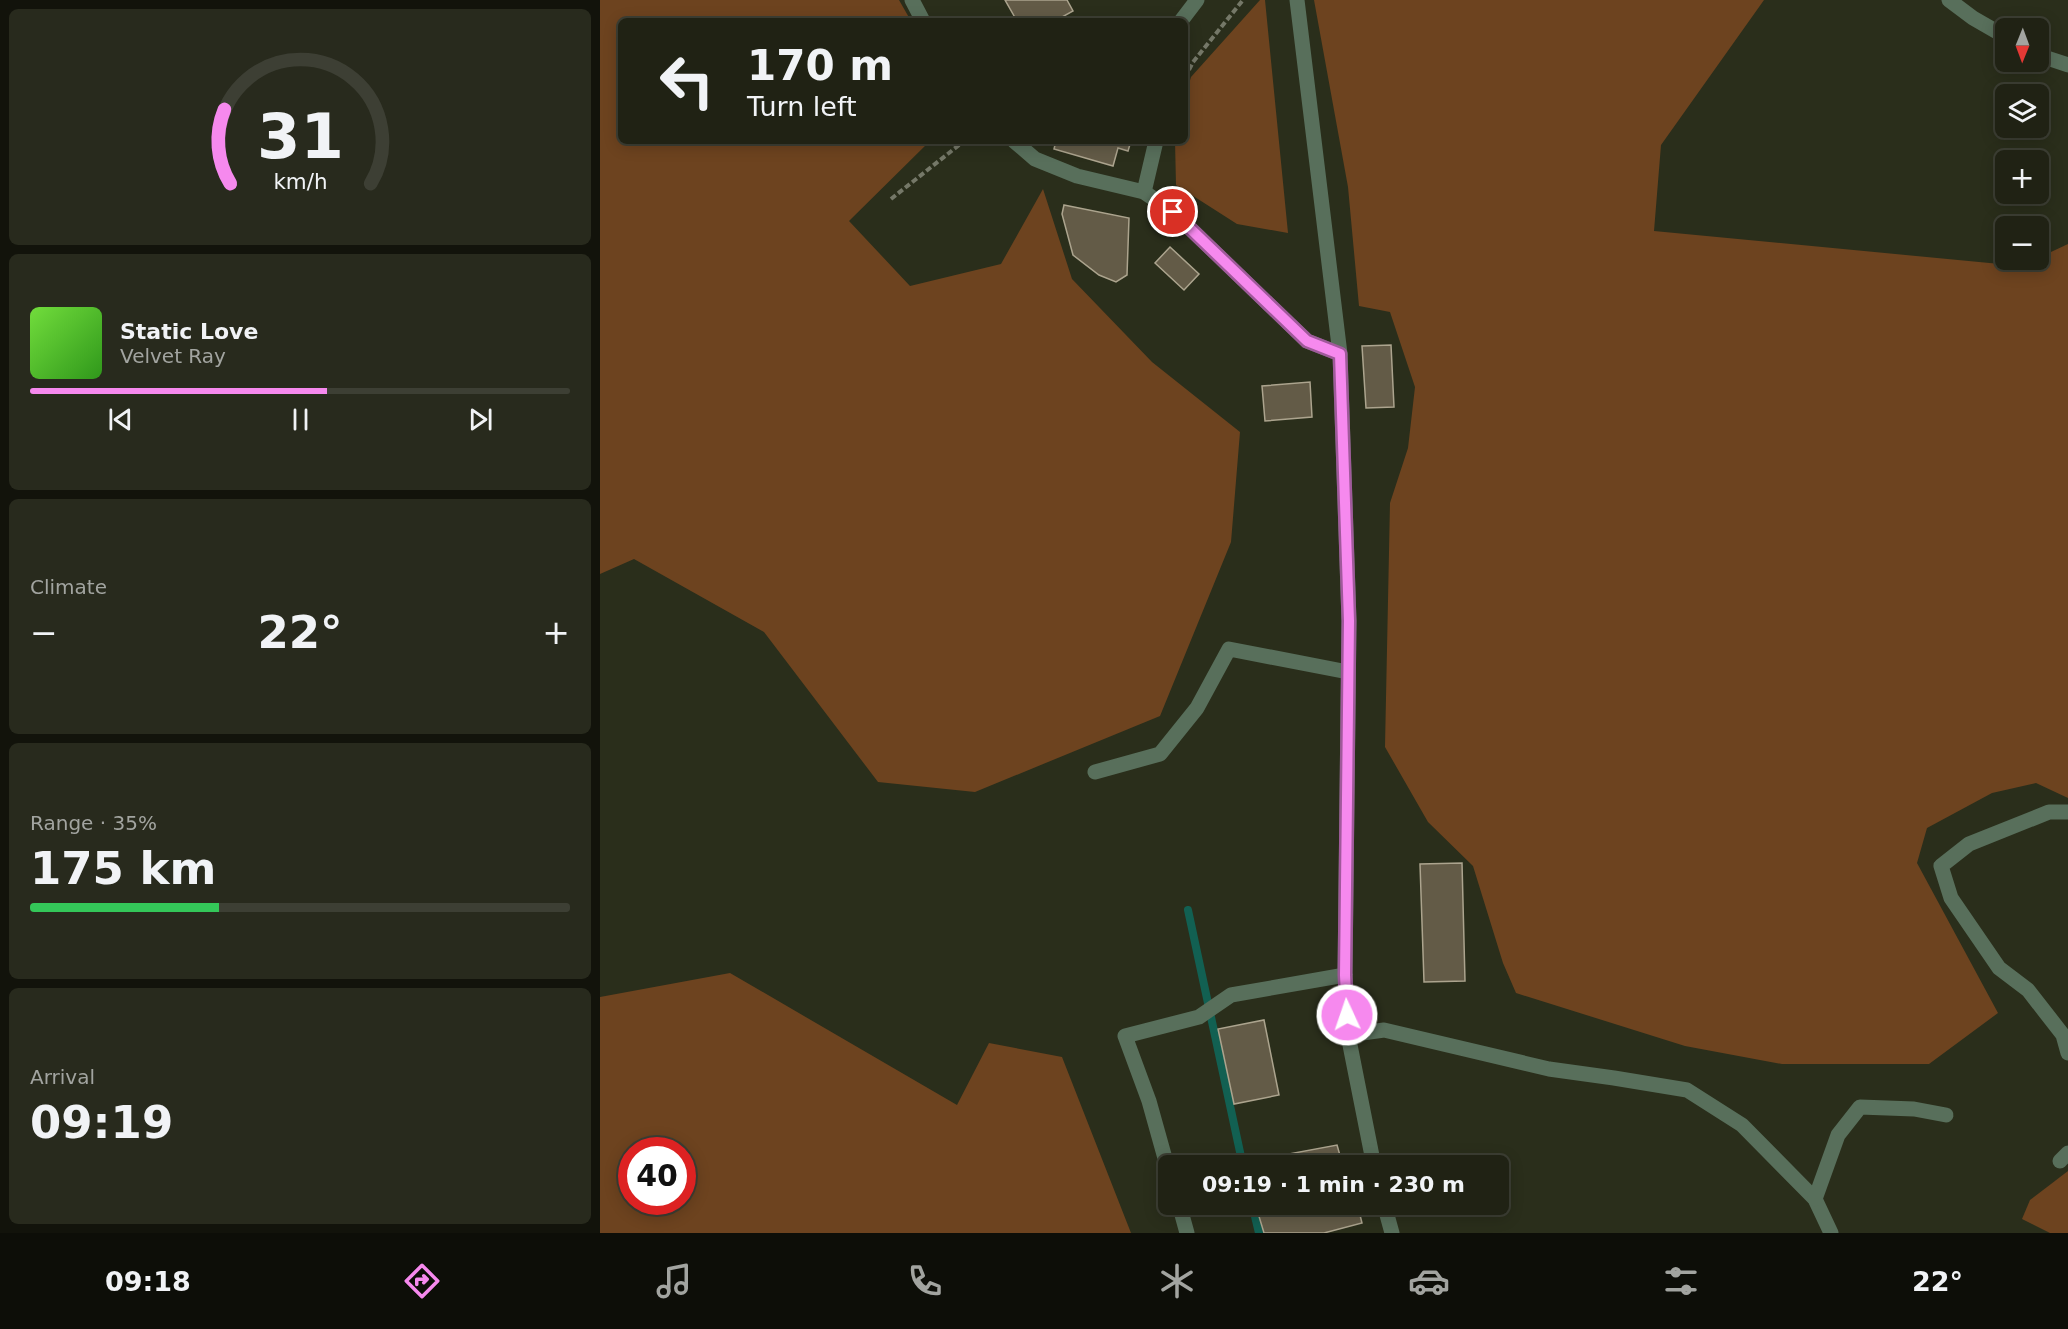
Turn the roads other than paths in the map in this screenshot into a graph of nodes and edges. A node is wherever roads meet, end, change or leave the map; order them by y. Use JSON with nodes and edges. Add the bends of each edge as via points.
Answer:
{"nodes":[{"id":1,"x":912,"y":0,"type":"edge"},
{"id":2,"x":1197,"y":0,"type":"edge"},
{"id":3,"x":1297,"y":0,"type":"edge"},
{"id":4,"x":1950,"y":0,"type":"edge"},
{"id":5,"x":921,"y":18,"type":"edge"},
{"id":6,"x":1183,"y":18,"type":"edge"},
{"id":7,"x":1995,"y":31,"type":"edge"},
{"id":8,"x":2049,"y":59,"type":"edge"},
{"id":9,"x":2068,"y":65,"type":"edge"},
{"id":10,"x":1018,"y":144,"type":"edge"},
{"id":11,"x":1155,"y":144,"type":"edge"},
{"id":12,"x":1144,"y":192,"type":"junction"},
{"id":13,"x":1340,"y":354,"type":"junction"},
{"id":14,"x":1348,"y":672,"type":"junction"},
{"id":15,"x":1095,"y":772,"type":"dead end"},
{"id":16,"x":2068,"y":812,"type":"edge"},
{"id":17,"x":1345,"y":975,"type":"junction"},
{"id":18,"x":1348,"y":1035,"type":"junction"},
{"id":19,"x":2068,"y":1053,"type":"edge"},
{"id":20,"x":1946,"y":1115,"type":"dead end"},
{"id":21,"x":1164,"y":1155,"type":"edge"},
{"id":22,"x":1372,"y":1155,"type":"edge"},
{"id":23,"x":1815,"y":1199,"type":"junction"},
{"id":24,"x":1182,"y":1215,"type":"edge"},
{"id":25,"x":1387,"y":1215,"type":"edge"},
{"id":26,"x":1187,"y":1233,"type":"edge"},
{"id":27,"x":1392,"y":1233,"type":"edge"},
{"id":28,"x":1831,"y":1233,"type":"edge"}],
"edges":[{"from":1,"to":5,"type":"street"},
{"from":2,"to":6,"type":"street"},
{"from":3,"to":13,"type":"street"},
{"from":4,"to":7,"type":"street"},
{"from":8,"to":9,"type":"street"},
{"from":10,"to":12,"type":"street","via":[[1035,159],[1077,176]]},
{"from":11,"to":12,"type":"street"},
{"from":12,"to":13,"type":"street","via":[[1173,212],[1307,341]]},
{"from":13,"to":14,"type":"street"},
{"from":14,"to":15,"type":"street","via":[[1229,649],[1197,708],[1160,754]]},
{"from":14,"to":17,"type":"street"},
{"from":16,"to":19,"type":"street","via":[[2049,812],[1969,844],[1941,866],[1951,898],[1999,968],[2028,990],[2063,1035]]},
{"from":17,"to":18,"type":"street"},
{"from":17,"to":21,"type":"street","via":[[1231,995],[1198,1017],[1125,1036]]},
{"from":18,"to":22,"type":"street"},
{"from":18,"to":23,"type":"street","via":[[1384,1030],[1549,1070],[1687,1090],[1742,1125]]},
{"from":20,"to":23,"type":"street","via":[[1914,1109],[1860,1107],[1838,1135]]},
{"from":23,"to":28,"type":"street"},
{"from":24,"to":26,"type":"street"},
{"from":25,"to":27,"type":"street"}]}
